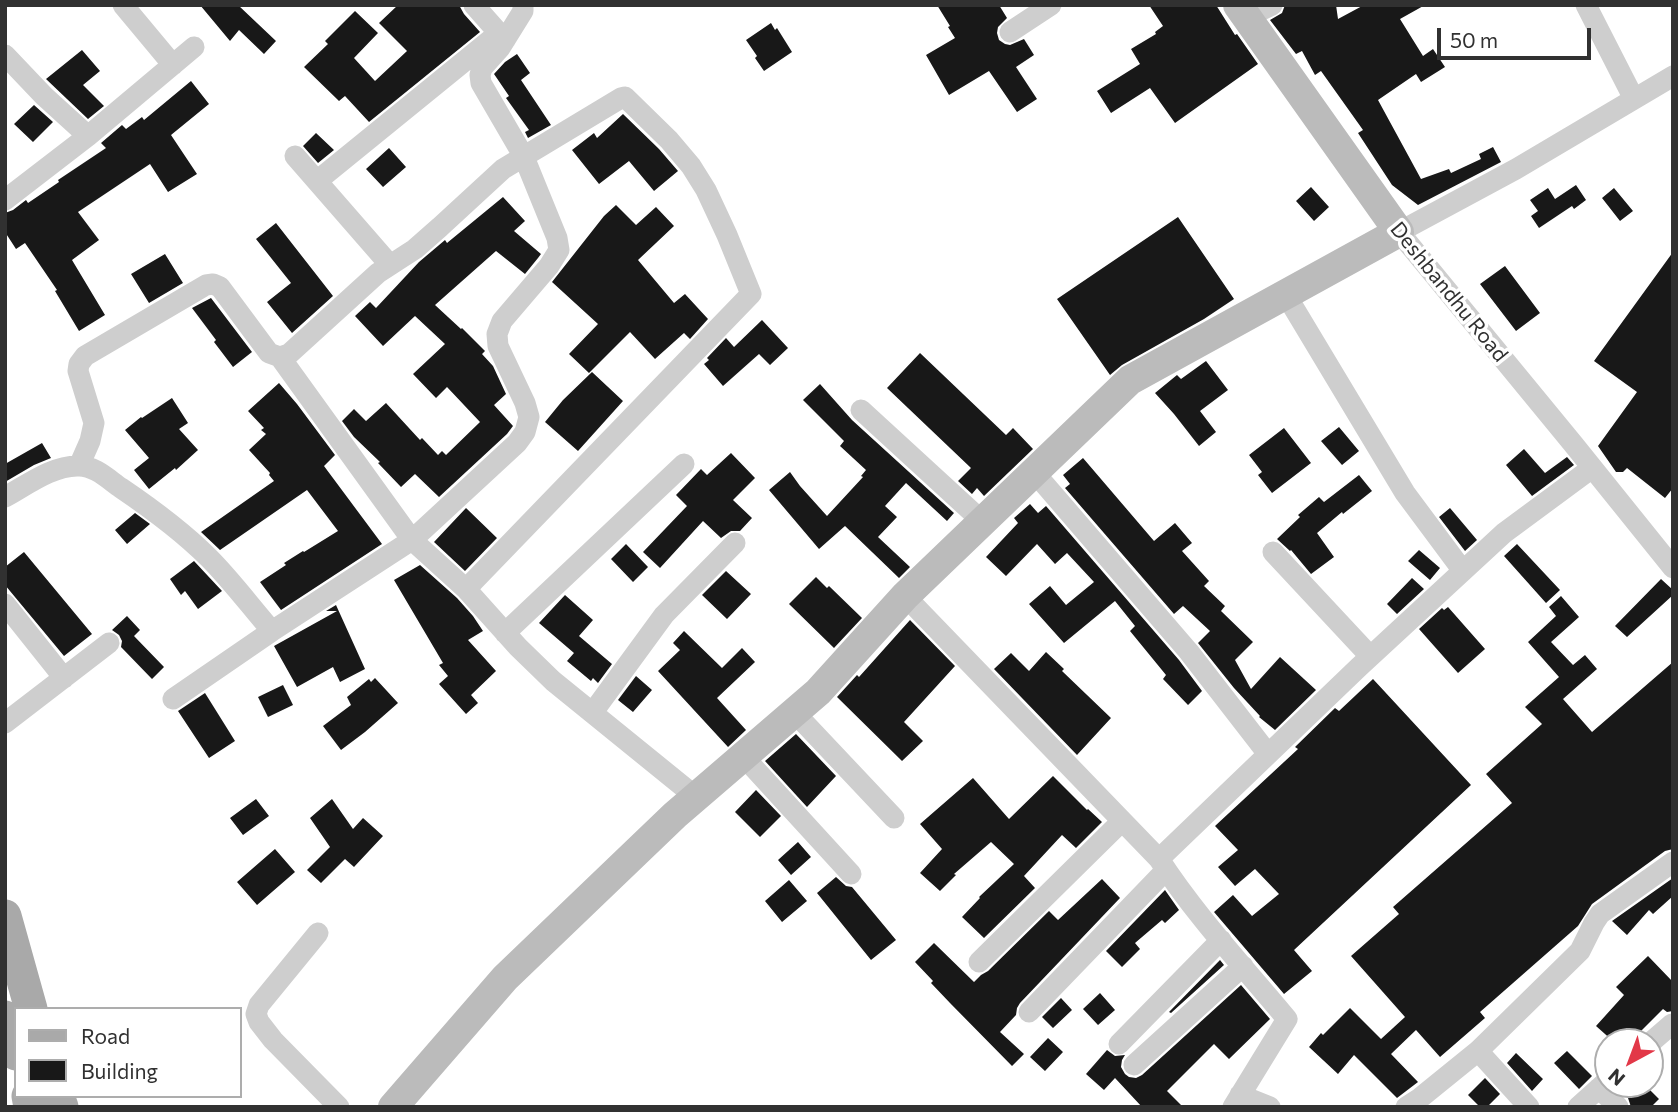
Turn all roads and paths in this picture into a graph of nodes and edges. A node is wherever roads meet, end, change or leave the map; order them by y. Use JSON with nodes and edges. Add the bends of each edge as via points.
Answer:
{"nodes":[{"id":1,"x":123,"y":5,"type":"edge"},
{"id":2,"x":474,"y":5,"type":"edge"},
{"id":3,"x":523,"y":5,"type":"edge"},
{"id":4,"x":1051,"y":5,"type":"edge"},
{"id":5,"x":1586,"y":5,"type":"edge"},
{"id":6,"x":1252,"y":9,"type":"edge"},
{"id":7,"x":1010,"y":32,"type":"dead end"},
{"id":8,"x":502,"y":36,"type":"junction"},
{"id":9,"x":194,"y":47,"type":"dead end"},
{"id":10,"x":5,"y":55,"type":"edge"},
{"id":11,"x":173,"y":65,"type":"junction"},
{"id":12,"x":1673,"y":76,"type":"edge"},
{"id":13,"x":1634,"y":99,"type":"junction"},
{"id":14,"x":88,"y":136,"type":"junction"},
{"id":15,"x":295,"y":156,"type":"dead end"},
{"id":16,"x":524,"y":157,"type":"junction"},
{"id":17,"x":317,"y":181,"type":"junction"},
{"id":18,"x":5,"y":200,"type":"edge"},
{"id":19,"x":1399,"y":232,"type":"junction"},
{"id":20,"x":390,"y":265,"type":"junction"},
{"id":21,"x":1286,"y":295,"type":"junction"},
{"id":22,"x":280,"y":357,"type":"junction"},
{"id":23,"x":861,"y":410,"type":"dead end"},
{"id":24,"x":684,"y":464,"type":"dead end"},
{"id":25,"x":79,"y":466,"type":"junction"},
{"id":26,"x":1592,"y":468,"type":"junction"},
{"id":27,"x":1034,"y":471,"type":"junction"},
{"id":28,"x":5,"y":497,"type":"edge"},
{"id":29,"x":982,"y":521,"type":"junction"},
{"id":30,"x":412,"y":540,"type":"junction"},
{"id":31,"x":735,"y":543,"type":"dead end"},
{"id":32,"x":1273,"y":552,"type":"dead end"},
{"id":33,"x":1673,"y":568,"type":"edge"},
{"id":34,"x":1463,"y":571,"type":"junction"},
{"id":35,"x":466,"y":589,"type":"junction"},
{"id":36,"x":905,"y":596,"type":"junction"},
{"id":37,"x":5,"y":604,"type":"edge"},
{"id":38,"x":272,"y":631,"type":"junction"},
{"id":39,"x":505,"y":633,"type":"junction"},
{"id":40,"x":108,"y":643,"type":"dead end"},
{"id":41,"x":1370,"y":656,"type":"junction"},
{"id":42,"x":64,"y":678,"type":"junction"},
{"id":43,"x":173,"y":699,"type":"dead end"},
{"id":44,"x":593,"y":712,"type":"junction"},
{"id":45,"x":794,"y":712,"type":"junction"},
{"id":46,"x":5,"y":723,"type":"edge"},
{"id":47,"x":1268,"y":754,"type":"junction"},
{"id":48,"x":743,"y":756,"type":"junction"},
{"id":49,"x":696,"y":797,"type":"junction"},
{"id":50,"x":894,"y":818,"type":"dead end"},
{"id":51,"x":1122,"y":821,"type":"junction"},
{"id":52,"x":1673,"y":862,"type":"edge"},
{"id":53,"x":1162,"y":864,"type":"junction"},
{"id":54,"x":851,"y":874,"type":"dead end"},
{"id":55,"x":5,"y":916,"type":"edge"},
{"id":56,"x":318,"y":933,"type":"dead end"},
{"id":57,"x":1222,"y":940,"type":"junction"},
{"id":58,"x":979,"y":962,"type":"dead end"},
{"id":59,"x":1243,"y":966,"type":"junction"},
{"id":60,"x":30,"y":1007,"type":"edge"},
{"id":61,"x":1029,"y":1012,"type":"dead end"},
{"id":62,"x":5,"y":1017,"type":"edge"},
{"id":63,"x":1119,"y":1044,"type":"dead end"},
{"id":64,"x":14,"y":1047,"type":"edge"},
{"id":65,"x":1478,"y":1051,"type":"junction"},
{"id":66,"x":1134,"y":1065,"type":"dead end"},
{"id":67,"x":1594,"y":1092,"type":"edge"},
{"id":68,"x":1237,"y":1101,"type":"edge"},
{"id":69,"x":339,"y":1107,"type":"edge"},
{"id":70,"x":393,"y":1107,"type":"edge"},
{"id":71,"x":1270,"y":1107,"type":"edge"},
{"id":72,"x":1406,"y":1107,"type":"edge"},
{"id":73,"x":1530,"y":1107,"type":"edge"},
{"id":74,"x":1578,"y":1107,"type":"edge"}],
"edges":[{"from":1,"to":11,"type":"street"},
{"from":2,"to":8,"type":"street"},
{"from":3,"to":8,"type":"street"},
{"from":4,"to":7,"type":"street"},
{"from":5,"to":13,"type":"street"},
{"from":6,"to":19,"type":"street","name":"Deshbandhu Road"},
{"from":8,"to":16,"type":"street","via":[[500,48],[482,68],[481,83]]},
{"from":8,"to":17,"type":"street"},
{"from":9,"to":11,"type":"street"},
{"from":10,"to":14,"type":"street"},
{"from":11,"to":14,"type":"street"},
{"from":12,"to":13,"type":"street"},
{"from":13,"to":19,"type":"street"},
{"from":14,"to":18,"type":"street"},
{"from":15,"to":17,"type":"street"},
{"from":16,"to":20,"type":"street","via":[[503,169],[423,242]]},
{"from":16,"to":30,"type":"street","via":[[559,250],[502,321],[497,334],[529,416],[526,432]]},
{"from":16,"to":35,"type":"street","via":[[625,97],[691,166],[712,201],[751,293]]},
{"from":17,"to":20,"type":"street"},
{"from":19,"to":21,"type":"street"},
{"from":19,"to":26,"type":"street","name":"Deshbandhu Road"},
{"from":20,"to":22,"type":"street"},
{"from":21,"to":27,"type":"street","via":[[1130,380]]},
{"from":21,"to":34,"type":"street","via":[[1377,450]]},
{"from":22,"to":25,"type":"street","via":[[269,353],[220,287],[206,285],[85,356],[79,364],[94,423]]},
{"from":22,"to":30,"type":"street"},
{"from":23,"to":29,"type":"street"},
{"from":24,"to":39,"type":"street"},
{"from":25,"to":28,"type":"street","via":[[47,474]]},
{"from":25,"to":38,"type":"street","via":[[93,468],[184,534]]},
{"from":26,"to":33,"type":"street","name":"Deshbandhu Road"},
{"from":26,"to":34,"type":"street","via":[[1504,533]]},
{"from":27,"to":29,"type":"street"},
{"from":27,"to":47,"type":"street","via":[[1189,652]]},
{"from":29,"to":36,"type":"street"},
{"from":30,"to":35,"type":"street"},
{"from":30,"to":38,"type":"street"},
{"from":31,"to":44,"type":"street","via":[[664,615]]},
{"from":32,"to":41,"type":"street"},
{"from":34,"to":41,"type":"street"},
{"from":35,"to":39,"type":"street"},
{"from":36,"to":45,"type":"street","via":[[818,692]]},
{"from":36,"to":51,"type":"street"},
{"from":37,"to":42,"type":"street"},
{"from":38,"to":43,"type":"street"},
{"from":39,"to":44,"type":"street","via":[[553,681]]},
{"from":40,"to":42,"type":"street"},
{"from":41,"to":47,"type":"street"},
{"from":42,"to":46,"type":"street"},
{"from":44,"to":49,"type":"street"},
{"from":45,"to":48,"type":"street"},
{"from":45,"to":50,"type":"street"},
{"from":47,"to":53,"type":"street"},
{"from":48,"to":49,"type":"street"},
{"from":48,"to":54,"type":"street"},
{"from":49,"to":70,"type":"street","via":[[505,978]]},
{"from":51,"to":53,"type":"street"},
{"from":51,"to":58,"type":"street"},
{"from":52,"to":65,"type":"street","via":[[1600,914],[1580,951]]},
{"from":53,"to":57,"type":"street"},
{"from":53,"to":61,"type":"street"},
{"from":55,"to":60,"type":"main road"},
{"from":56,"to":69,"type":"street","via":[[258,1005],[256,1014],[273,1040]]},
{"from":57,"to":59,"type":"street"},
{"from":57,"to":63,"type":"street"},
{"from":59,"to":66,"type":"street"},
{"from":59,"to":68,"type":"street","via":[[1287,1019]]},
{"from":62,"to":64,"type":"main road"},
{"from":65,"to":72,"type":"street"},
{"from":65,"to":73,"type":"street"},
{"from":67,"to":74,"type":"street"},
{"from":68,"to":71,"type":"street"}]}
